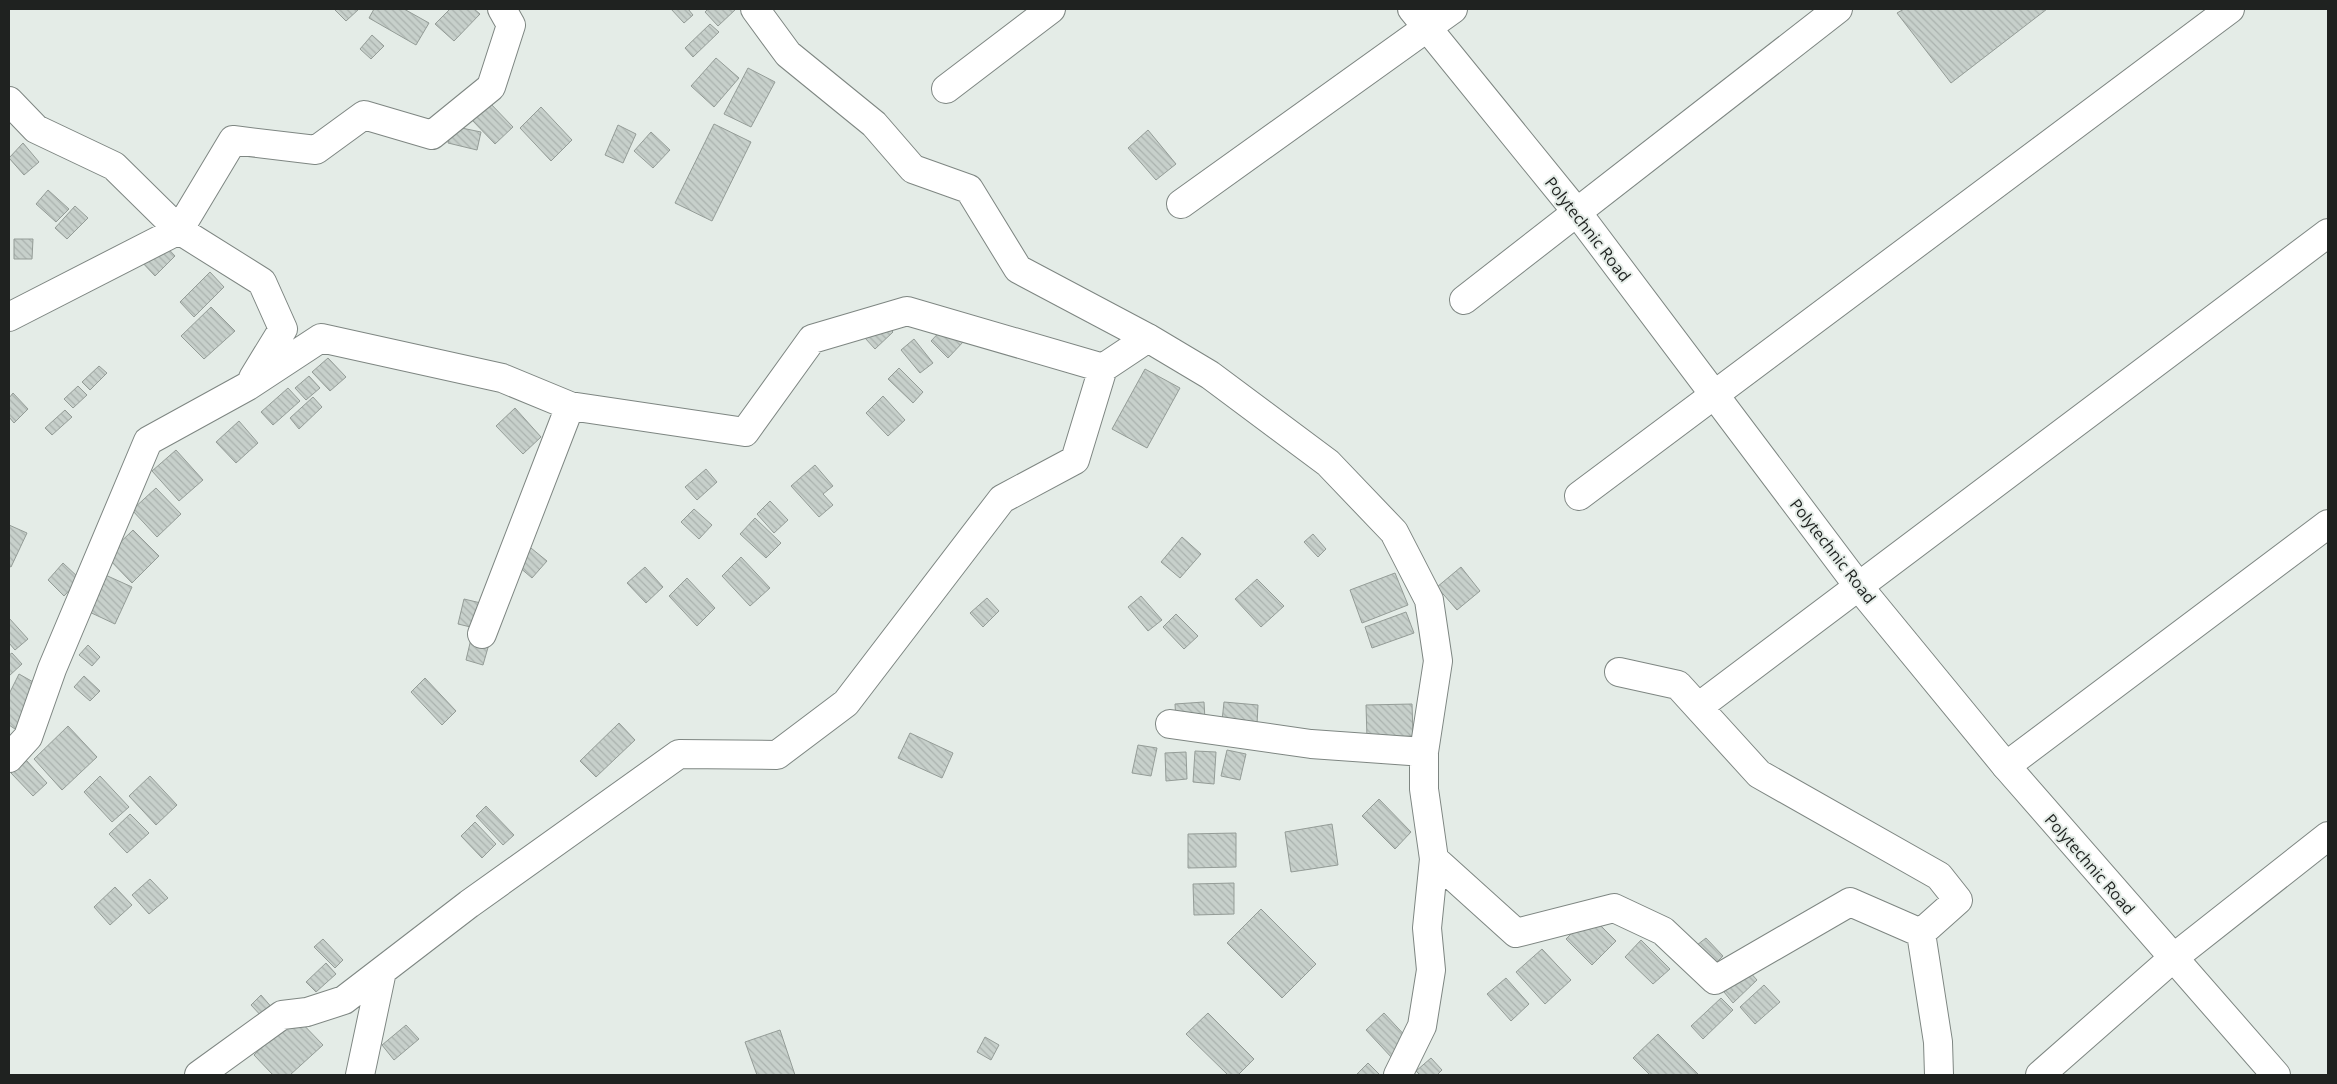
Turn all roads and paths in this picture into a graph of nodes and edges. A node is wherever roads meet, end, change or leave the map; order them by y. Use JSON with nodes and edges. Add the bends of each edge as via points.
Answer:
{"nodes":[{"id":1,"x":502,"y":9,"type":"edge"},
{"id":2,"x":755,"y":9,"type":"edge"},
{"id":3,"x":1051,"y":9,"type":"edge"},
{"id":4,"x":1453,"y":9,"type":"edge"},
{"id":5,"x":1838,"y":9,"type":"edge"},
{"id":6,"x":2230,"y":9,"type":"edge"},
{"id":7,"x":1420,"y":18,"type":"edge"},
{"id":8,"x":946,"y":89,"type":"dead end"},
{"id":9,"x":9,"y":101,"type":"edge"},
{"id":10,"x":1181,"y":204,"type":"dead end"},
{"id":11,"x":1576,"y":211,"type":"junction"},
{"id":12,"x":179,"y":230,"type":"junction"},
{"id":13,"x":2328,"y":233,"type":"edge"},
{"id":14,"x":1464,"y":300,"type":"dead end"},
{"id":15,"x":9,"y":317,"type":"edge"},
{"id":16,"x":1148,"y":338,"type":"junction"},
{"id":17,"x":1103,"y":368,"type":"junction"},
{"id":18,"x":248,"y":386,"type":"junction"},
{"id":19,"x":1712,"y":394,"type":"junction"},
{"id":20,"x":570,"y":406,"type":"junction"},
{"id":21,"x":1579,"y":496,"type":"dead end"},
{"id":22,"x":2328,"y":524,"type":"edge"},
{"id":23,"x":1859,"y":587,"type":"junction"},
{"id":24,"x":482,"y":634,"type":"dead end"},
{"id":25,"x":1619,"y":672,"type":"dead end"},
{"id":26,"x":1710,"y":699,"type":"dead end"},
{"id":27,"x":1170,"y":724,"type":"dead end"},
{"id":28,"x":1424,"y":752,"type":"junction"},
{"id":29,"x":9,"y":758,"type":"edge"},
{"id":30,"x":2006,"y":766,"type":"junction"},
{"id":31,"x":2328,"y":836,"type":"edge"},
{"id":32,"x":1434,"y":859,"type":"junction"},
{"id":33,"x":1921,"y":933,"type":"junction"},
{"id":34,"x":2172,"y":959,"type":"junction"},
{"id":35,"x":382,"y":971,"type":"junction"},
{"id":36,"x":199,"y":1075,"type":"edge"},
{"id":37,"x":360,"y":1075,"type":"edge"},
{"id":38,"x":1398,"y":1075,"type":"edge"},
{"id":39,"x":1938,"y":1075,"type":"edge"},
{"id":40,"x":2040,"y":1075,"type":"edge"},
{"id":41,"x":2276,"y":1075,"type":"edge"}],
"edges":[{"from":1,"to":12,"type":"street","via":[[511,25],[491,87],[432,135],[364,116],[316,150],[233,140]]},
{"from":2,"to":16,"type":"street","via":[[788,54],[874,124],[913,168],[969,188],[1018,269]]},
{"from":3,"to":8,"type":"street"},
{"from":4,"to":7,"type":"street"},
{"from":5,"to":11,"type":"street"},
{"from":6,"to":19,"type":"street"},
{"from":7,"to":10,"type":"street"},
{"from":7,"to":11,"type":"street","name":"Polytechnic Road"},
{"from":9,"to":12,"type":"street","via":[[36,129],[114,166]]},
{"from":11,"to":14,"type":"street"},
{"from":11,"to":19,"type":"street","name":"Polytechnic Road"},
{"from":12,"to":15,"type":"street"},
{"from":12,"to":18,"type":"street","via":[[262,282],[283,329]]},
{"from":13,"to":23,"type":"street"},
{"from":16,"to":17,"type":"street"},
{"from":16,"to":28,"type":"street","via":[[1210,375],[1328,463],[1394,532],[1429,600],[1438,661]]},
{"from":17,"to":20,"type":"street","via":[[907,311],[812,339],[745,432]]},
{"from":17,"to":35,"type":"street","via":[[1075,460],[1002,499],[846,703],[777,755],[680,754],[469,904]]},
{"from":18,"to":20,"type":"street","via":[[321,338],[502,378]]},
{"from":18,"to":29,"type":"street","via":[[148,441],[52,669],[28,737]]},
{"from":19,"to":21,"type":"street"},
{"from":19,"to":23,"type":"street","name":"Polytechnic Road"},
{"from":20,"to":24,"type":"street"},
{"from":22,"to":30,"type":"street"},
{"from":23,"to":26,"type":"street"},
{"from":23,"to":30,"type":"street","name":"Polytechnic Road"},
{"from":25,"to":33,"type":"street","via":[[1678,685],[1759,774],[1939,876],[1958,900]]},
{"from":27,"to":28,"type":"street","via":[[1311,744]]},
{"from":28,"to":32,"type":"street","via":[[1424,789]]},
{"from":30,"to":34,"type":"street","name":"Polytechnic Road"},
{"from":31,"to":34,"type":"street"},
{"from":32,"to":33,"type":"street","via":[[1516,933],[1614,908],[1663,931],[1715,980],[1850,902]]},
{"from":32,"to":38,"type":"street","via":[[1428,928],[1431,970],[1422,1026]]},
{"from":33,"to":39,"type":"street","via":[[1938,1042]]},
{"from":34,"to":40,"type":"street"},
{"from":34,"to":41,"type":"street","name":"Polytechnic Road"},
{"from":35,"to":36,"type":"street","via":[[344,1000],[307,1012],[282,1015]]},
{"from":35,"to":37,"type":"street"}]}
